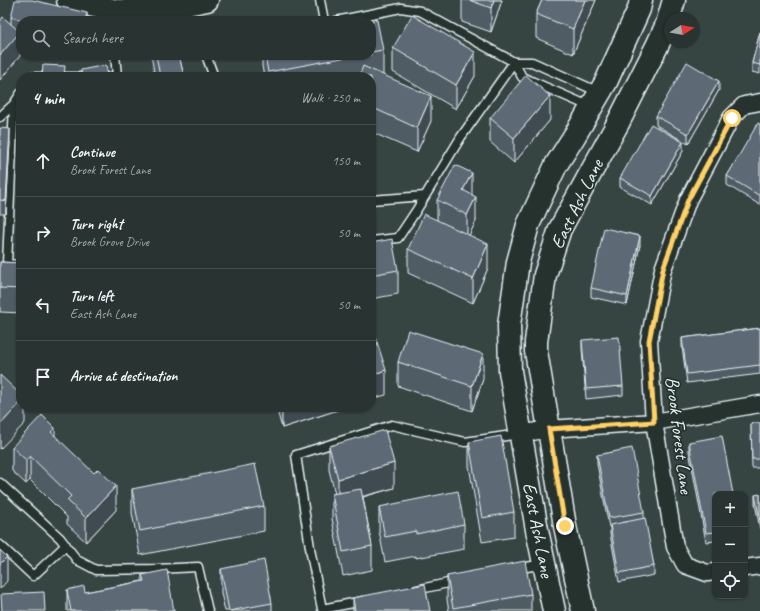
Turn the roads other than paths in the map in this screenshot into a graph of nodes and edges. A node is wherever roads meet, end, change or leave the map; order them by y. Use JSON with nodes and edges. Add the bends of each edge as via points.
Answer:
{"nodes":[{"id":1,"x":68,"y":0,"type":"edge"},
{"id":2,"x":207,"y":0,"type":"edge"},
{"id":3,"x":320,"y":0,"type":"edge"},
{"id":4,"x":641,"y":0,"type":"edge"},
{"id":5,"x":674,"y":0,"type":"edge"},
{"id":6,"x":117,"y":16,"type":"edge"},
{"id":7,"x":323,"y":16,"type":"edge"},
{"id":8,"x":361,"y":16,"type":"edge"},
{"id":9,"x":115,"y":60,"type":"edge"},
{"id":10,"x":208,"y":60,"type":"edge"},
{"id":11,"x":514,"y":62,"type":"junction"},
{"id":12,"x":117,"y":72,"type":"edge"},
{"id":13,"x":212,"y":72,"type":"edge"},
{"id":14,"x":596,"y":99,"type":"junction"},
{"id":15,"x":16,"y":101,"type":"edge"},
{"id":16,"x":760,"y":102,"type":"edge"},
{"id":17,"x":14,"y":104,"type":"junction"},
{"id":18,"x":623,"y":114,"type":"junction"},
{"id":19,"x":0,"y":117,"type":"edge"},
{"id":20,"x":425,"y":196,"type":"junction"},
{"id":21,"x":376,"y":200,"type":"edge"},
{"id":22,"x":376,"y":241,"type":"edge"},
{"id":23,"x":3,"y":263,"type":"edge"},
{"id":24,"x":16,"y":264,"type":"edge"},
{"id":25,"x":760,"y":404,"type":"edge"},
{"id":26,"x":654,"y":422,"type":"junction"},
{"id":27,"x":549,"y":429,"type":"junction"},
{"id":28,"x":520,"y":434,"type":"junction"},
{"id":29,"x":0,"y":483,"type":"edge"},
{"id":30,"x":0,"y":545,"type":"edge"},
{"id":31,"x":66,"y":545,"type":"junction"},
{"id":32,"x":544,"y":564,"type":"junction"},
{"id":33,"x":760,"y":566,"type":"edge"},
{"id":34,"x":748,"y":568,"type":"edge"},
{"id":35,"x":506,"y":572,"type":"edge"},
{"id":36,"x":712,"y":572,"type":"edge"},
{"id":37,"x":467,"y":579,"type":"edge"},
{"id":38,"x":406,"y":592,"type":"edge"},
{"id":39,"x":368,"y":600,"type":"edge"},
{"id":40,"x":208,"y":611,"type":"edge"},
{"id":41,"x":554,"y":611,"type":"edge"},
{"id":42,"x":583,"y":611,"type":"edge"}],
"edges":[{"from":1,"to":6,"type":"street"},
{"from":2,"to":6,"type":"street"},
{"from":3,"to":7,"type":"lane"},
{"from":4,"to":14,"type":"street","name":"East Ash Lane","via":[[618,56]]},
{"from":5,"to":18,"type":"street","name":"East Ash Lane","via":[[667,24]]},
{"from":8,"to":11,"type":"lane","via":[[401,8],[420,11]]},
{"from":9,"to":12,"type":"lane"},
{"from":10,"to":13,"type":"lane"},
{"from":11,"to":14,"type":"lane","via":[[532,62],[592,89]]},
{"from":11,"to":14,"type":"lane","via":[[522,77],[584,104]]},
{"from":11,"to":20,"type":"lane","via":[[460,138]]},
{"from":14,"to":18,"type":"street"},
{"from":14,"to":28,"type":"street","name":"East Ash Lane","via":[[556,165],[528,225],[518,262],[509,325],[509,366]]},
{"from":15,"to":17,"type":"lane"},
{"from":16,"to":26,"type":"street","name":"Brook Forest Lane","via":[[744,105],[732,118],[688,200],[663,269],[649,341]]},
{"from":17,"to":19,"type":"lane"},
{"from":17,"to":23,"type":"lane"},
{"from":18,"to":27,"type":"street","name":"East Ash Lane","via":[[560,229],[545,275],[536,342]]},
{"from":20,"to":21,"type":"lane"},
{"from":20,"to":22,"type":"lane","via":[[398,238]]},
{"from":23,"to":24,"type":"lane"},
{"from":25,"to":26,"type":"street"},
{"from":26,"to":27,"type":"street"},
{"from":26,"to":36,"type":"street","name":"Brook Forest Lane","via":[[675,547],[685,565]]},
{"from":27,"to":28,"type":"street"},
{"from":27,"to":42,"type":"street","name":"East Ash Lane","via":[[565,526]]},
{"from":28,"to":32,"type":"street","name":"East Ash Lane"},
{"from":28,"to":39,"type":"lane","via":[[465,442],[392,425],[296,455],[322,609]]},
{"from":29,"to":31,"type":"lane"},
{"from":30,"to":31,"type":"lane","via":[[33,576]]},
{"from":31,"to":40,"type":"lane","via":[[77,560],[96,570],[198,567]]},
{"from":32,"to":35,"type":"lane"},
{"from":32,"to":41,"type":"street","name":"East Ash Lane"},
{"from":33,"to":34,"type":"street"},
{"from":37,"to":38,"type":"lane"}]}
